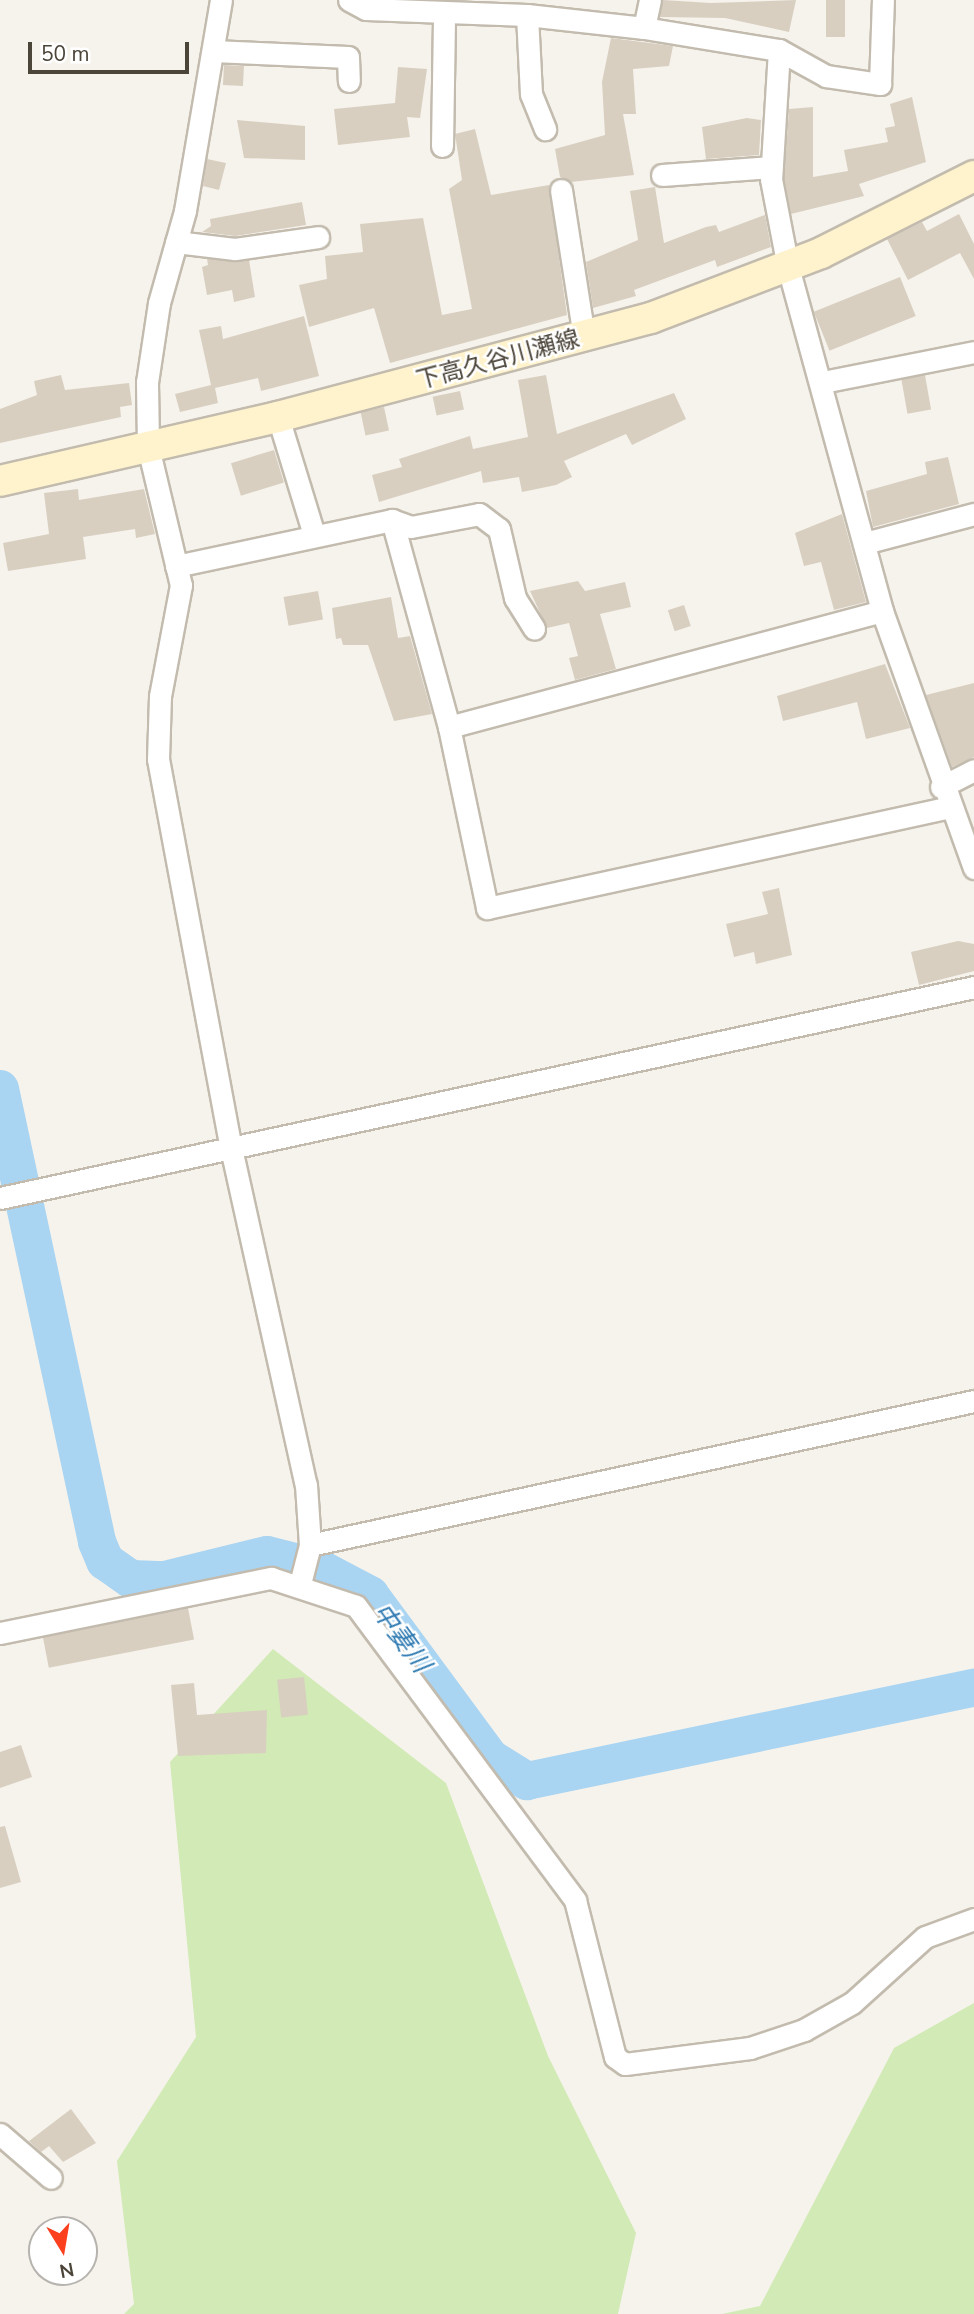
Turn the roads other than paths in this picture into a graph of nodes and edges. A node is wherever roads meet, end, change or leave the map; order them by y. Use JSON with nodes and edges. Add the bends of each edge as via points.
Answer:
{"nodes":[{"id":1,"x":221,"y":0,"type":"edge"},
{"id":2,"x":349,"y":0,"type":"edge"},
{"id":3,"x":650,"y":0,"type":"edge"},
{"id":4,"x":883,"y":0,"type":"edge"},
{"id":5,"x":444,"y":15,"type":"junction"},
{"id":6,"x":527,"y":15,"type":"junction"},
{"id":7,"x":644,"y":27,"type":"junction"},
{"id":8,"x":779,"y":50,"type":"junction"},
{"id":9,"x":214,"y":51,"type":"junction"},
{"id":10,"x":349,"y":81,"type":"dead end"},
{"id":11,"x":545,"y":129,"type":"dead end"},
{"id":12,"x":442,"y":146,"type":"dead end"},
{"id":13,"x":772,"y":167,"type":"junction"},
{"id":14,"x":662,"y":175,"type":"dead end"},
{"id":15,"x":974,"y":176,"type":"edge"},
{"id":16,"x":561,"y":190,"type":"dead end"},
{"id":17,"x":318,"y":237,"type":"dead end"},
{"id":18,"x":176,"y":242,"type":"junction"},
{"id":19,"x":788,"y":267,"type":"junction"},
{"id":20,"x":584,"y":337,"type":"junction"},
{"id":21,"x":974,"y":352,"type":"edge"},
{"id":22,"x":823,"y":382,"type":"junction"},
{"id":23,"x":278,"y":417,"type":"junction"},
{"id":24,"x":148,"y":447,"type":"junction"},
{"id":25,"x":0,"y":481,"type":"edge"},
{"id":26,"x":974,"y":514,"type":"edge"},
{"id":27,"x":392,"y":520,"type":"junction"},
{"id":28,"x":314,"y":535,"type":"junction"},
{"id":29,"x":864,"y":542,"type":"junction"},
{"id":30,"x":176,"y":566,"type":"junction"},
{"id":31,"x":882,"y":611,"type":"junction"},
{"id":32,"x":534,"y":629,"type":"dead end"},
{"id":33,"x":449,"y":727,"type":"junction"},
{"id":34,"x":974,"y":771,"type":"edge"},
{"id":35,"x":945,"y":797,"type":"junction"},
{"id":36,"x":974,"y":868,"type":"edge"},
{"id":37,"x":974,"y":987,"type":"edge"},
{"id":38,"x":231,"y":1148,"type":"junction"},
{"id":39,"x":15,"y":1195,"type":"edge"},
{"id":40,"x":974,"y":1401,"type":"edge"},
{"id":41,"x":304,"y":1566,"type":"junction"},
{"id":42,"x":0,"y":1633,"type":"edge"},
{"id":43,"x":974,"y":1919,"type":"edge"},
{"id":44,"x":0,"y":2134,"type":"edge"},
{"id":45,"x":51,"y":2178,"type":"dead end"}],
"edges":[{"from":1,"to":9,"type":"street"},
{"from":2,"to":5,"type":"street","via":[[366,9]]},
{"from":3,"to":7,"type":"street"},
{"from":4,"to":8,"type":"street","via":[[880,84],[826,76]]},
{"from":5,"to":6,"type":"street"},
{"from":5,"to":12,"type":"street"},
{"from":6,"to":7,"type":"street"},
{"from":6,"to":11,"type":"street","via":[[531,94]]},
{"from":7,"to":8,"type":"street"},
{"from":8,"to":13,"type":"street"},
{"from":9,"to":10,"type":"street","via":[[348,57]]},
{"from":9,"to":18,"type":"street"},
{"from":13,"to":14,"type":"street"},
{"from":13,"to":19,"type":"street"},
{"from":15,"to":19,"type":"main road","name":"下高久谷川瀬線"},
{"from":16,"to":20,"type":"street"},
{"from":17,"to":18,"type":"street","via":[[235,249]]},
{"from":18,"to":24,"type":"street","via":[[152,337]]},
{"from":19,"to":20,"type":"main road","name":"下高久谷川瀬線"},
{"from":19,"to":22,"type":"street"},
{"from":20,"to":23,"type":"main road","name":"下高久谷川瀬線"},
{"from":21,"to":22,"type":"street"},
{"from":22,"to":29,"type":"street"},
{"from":23,"to":24,"type":"main road","name":"下高久谷川瀬線"},
{"from":23,"to":28,"type":"street"},
{"from":24,"to":25,"type":"main road","name":"下高久谷川瀬線"},
{"from":24,"to":30,"type":"street"},
{"from":26,"to":29,"type":"street"},
{"from":27,"to":28,"type":"street"},
{"from":27,"to":32,"type":"street","via":[[411,527],[488,516],[499,529],[515,598]]},
{"from":27,"to":33,"type":"street"},
{"from":28,"to":30,"type":"street"},
{"from":29,"to":31,"type":"street"},
{"from":30,"to":38,"type":"street","via":[[181,585],[160,696],[158,759]]},
{"from":31,"to":33,"type":"street"},
{"from":31,"to":35,"type":"street"},
{"from":33,"to":35,"type":"street","via":[[487,908]]},
{"from":34,"to":35,"type":"street"},
{"from":35,"to":36,"type":"street"},
{"from":37,"to":38,"type":"street"},
{"from":38,"to":39,"type":"street"},
{"from":38,"to":41,"type":"street","via":[[306,1485]]},
{"from":40,"to":41,"type":"street"},
{"from":41,"to":42,"type":"street"},
{"from":41,"to":43,"type":"street","via":[[356,1606],[569,1890],[615,2057],[625,2064],[638,2067],[750,2048],[804,2030],[852,2003],[925,1937]]},
{"from":44,"to":45,"type":"street"}]}
